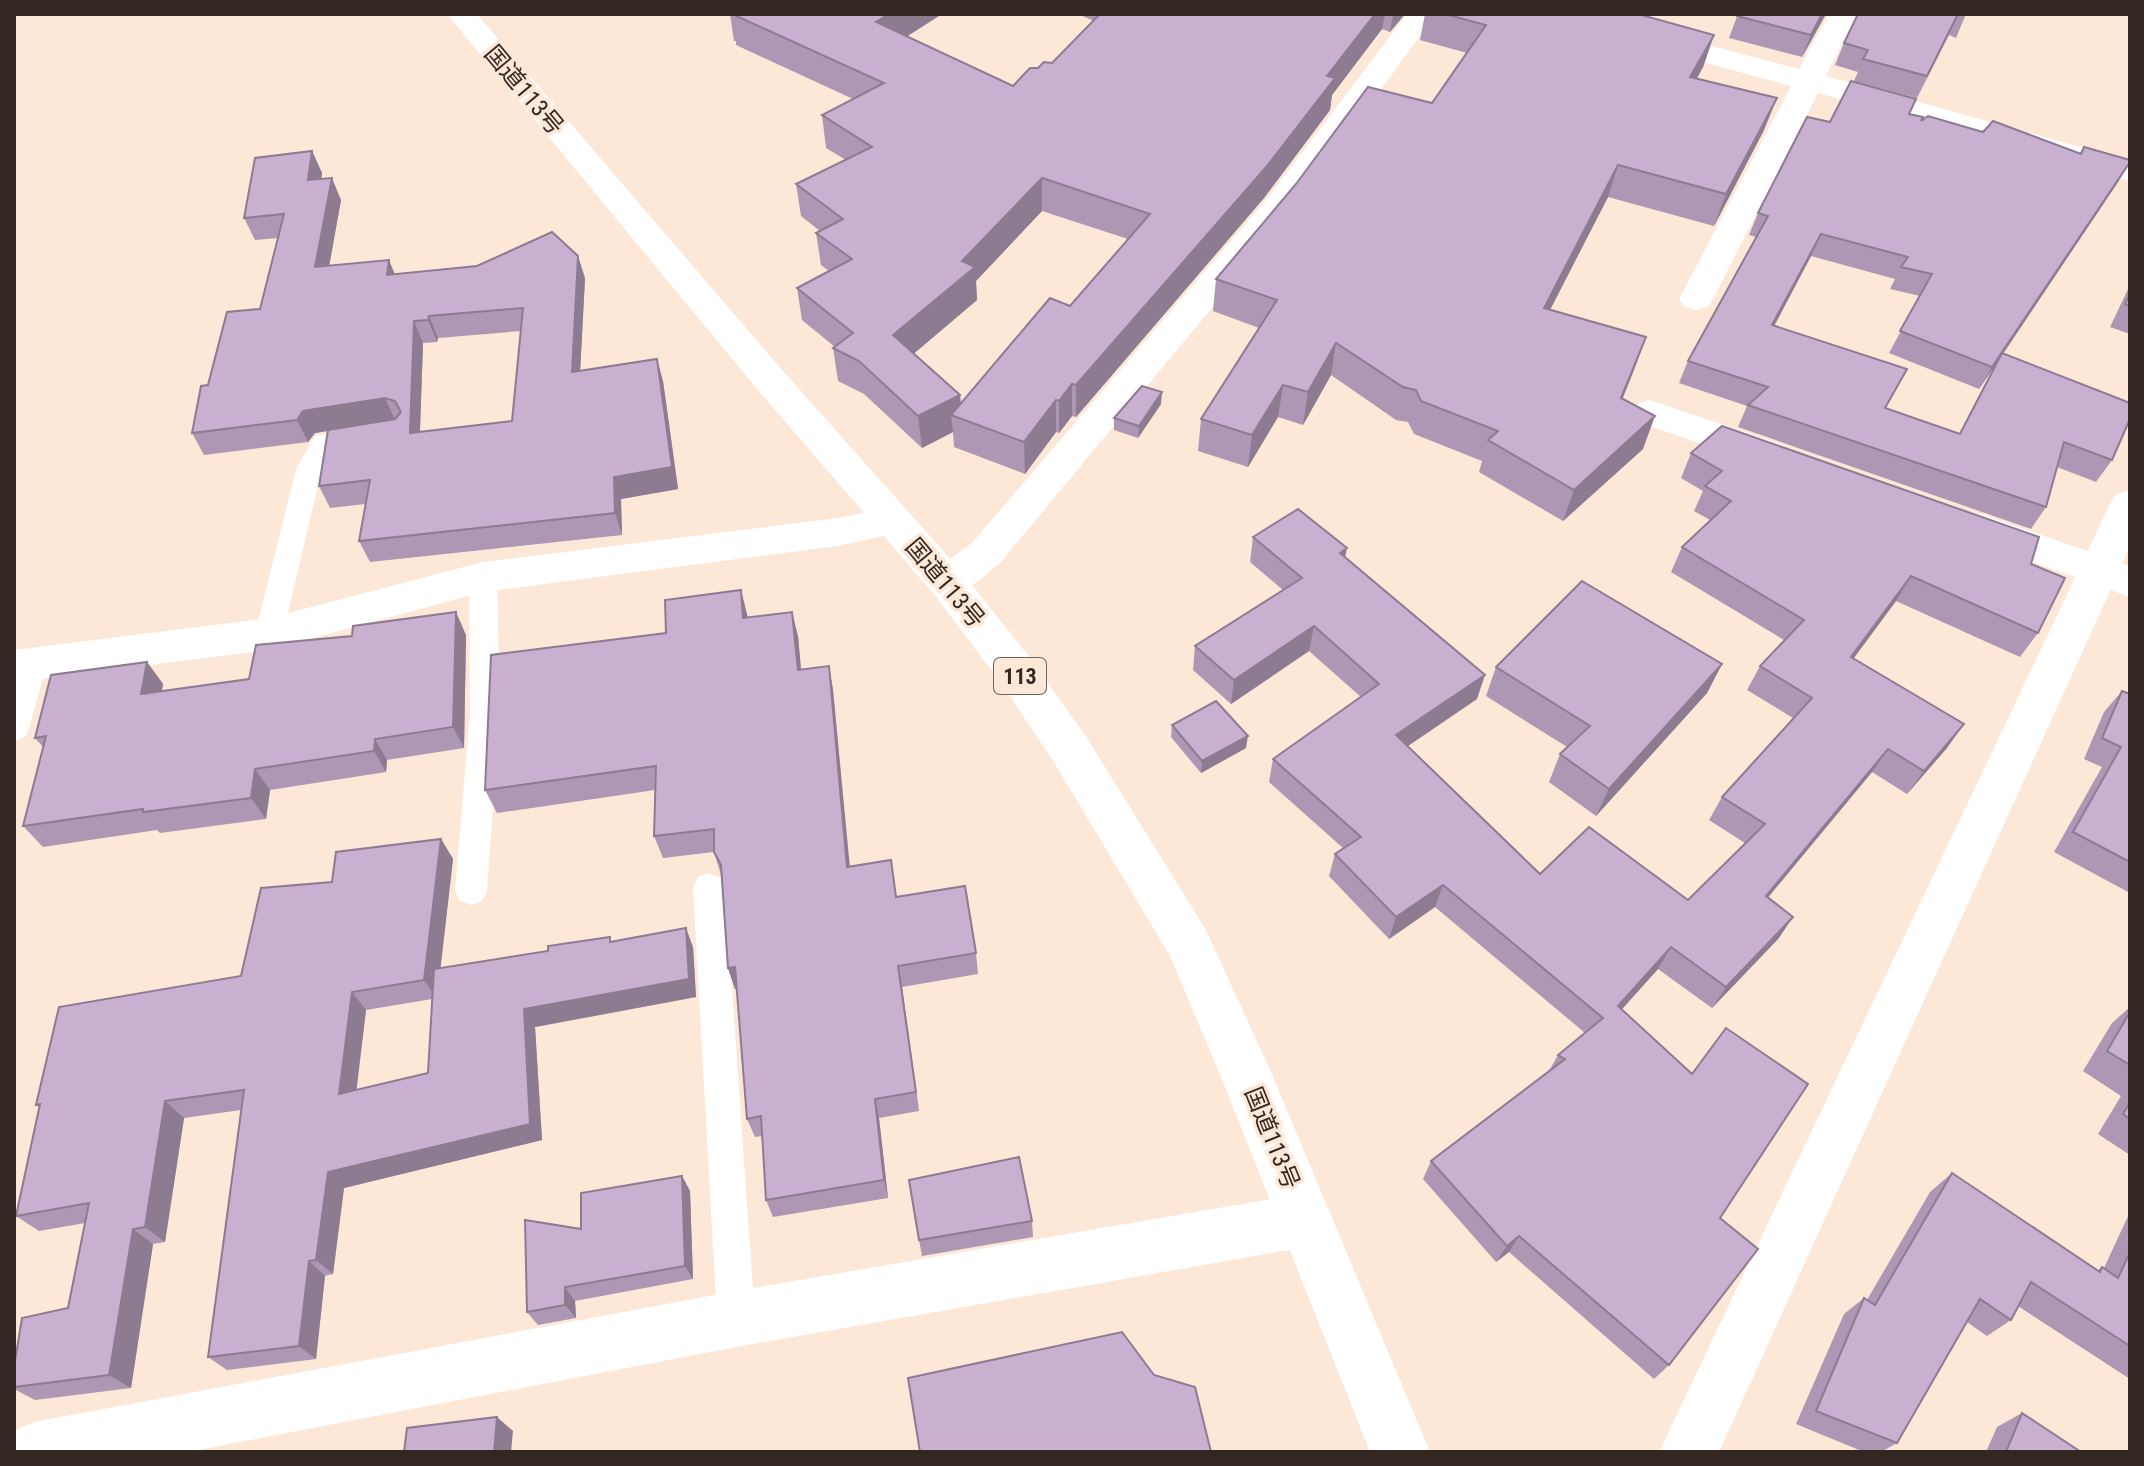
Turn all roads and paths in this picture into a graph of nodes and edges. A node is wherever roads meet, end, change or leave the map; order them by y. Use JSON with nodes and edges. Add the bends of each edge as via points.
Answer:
{"nodes":[{"id":1,"x":461,"y":14,"type":"edge"},
{"id":2,"x":1422,"y":14,"type":"edge"},
{"id":3,"x":1558,"y":14,"type":"edge"},
{"id":4,"x":1843,"y":14,"type":"edge"},
{"id":5,"x":1807,"y":81,"type":"junction"},
{"id":6,"x":2130,"y":171,"type":"edge"},
{"id":7,"x":1696,"y":299,"type":"dead end"},
{"id":8,"x":1650,"y":413,"type":"edge"},
{"id":9,"x":395,"y":432,"type":"edge"},
{"id":10,"x":1799,"y":465,"type":"edge"},
{"id":11,"x":2130,"y":504,"type":"edge"},
{"id":12,"x":1949,"y":517,"type":"edge"},
{"id":13,"x":893,"y":521,"type":"junction"},
{"id":14,"x":2114,"y":575,"type":"edge"},
{"id":15,"x":483,"y":577,"type":"junction"},
{"id":16,"x":947,"y":582,"type":"junction"},
{"id":17,"x":269,"y":634,"type":"junction"},
{"id":18,"x":23,"y":665,"type":"edge"},
{"id":19,"x":14,"y":729,"type":"edge"},
{"id":20,"x":709,"y":887,"type":"dead end"},
{"id":21,"x":471,"y":891,"type":"dead end"},
{"id":22,"x":1306,"y":1220,"type":"junction"},
{"id":23,"x":736,"y":1319,"type":"junction"},
{"id":24,"x":34,"y":1452,"type":"edge"},
{"id":25,"x":1400,"y":1452,"type":"edge"},
{"id":26,"x":1689,"y":1452,"type":"edge"}],
"edges":[{"from":1,"to":13,"type":"main road","name":"国道113号","number":"113"},
{"from":2,"to":16,"type":"main road","via":[[1278,207],[986,553]]},
{"from":3,"to":5,"type":"main road"},
{"from":4,"to":5,"type":"main road"},
{"from":5,"to":6,"type":"main road"},
{"from":5,"to":7,"type":"main road"},
{"from":8,"to":10,"type":"main road"},
{"from":9,"to":17,"type":"lane","via":[[324,442],[309,469]]},
{"from":11,"to":14,"type":"main road"},
{"from":12,"to":14,"type":"main road"},
{"from":13,"to":15,"type":"main road"},
{"from":13,"to":16,"type":"main road","name":"国道113号","number":"113"},
{"from":14,"to":26,"type":"main road"},
{"from":15,"to":17,"type":"main road"},
{"from":15,"to":21,"type":"lane","via":[[485,712]]},
{"from":16,"to":22,"type":"main road","name":"国道113号","number":"113","via":[[1071,751],[1189,945]]},
{"from":17,"to":18,"type":"main road"},
{"from":18,"to":19,"type":"lane"},
{"from":20,"to":23,"type":"lane"},
{"from":22,"to":23,"type":"main road"},
{"from":22,"to":25,"type":"main road","name":"国道113号","number":"113"},
{"from":23,"to":24,"type":"main road"}]}
